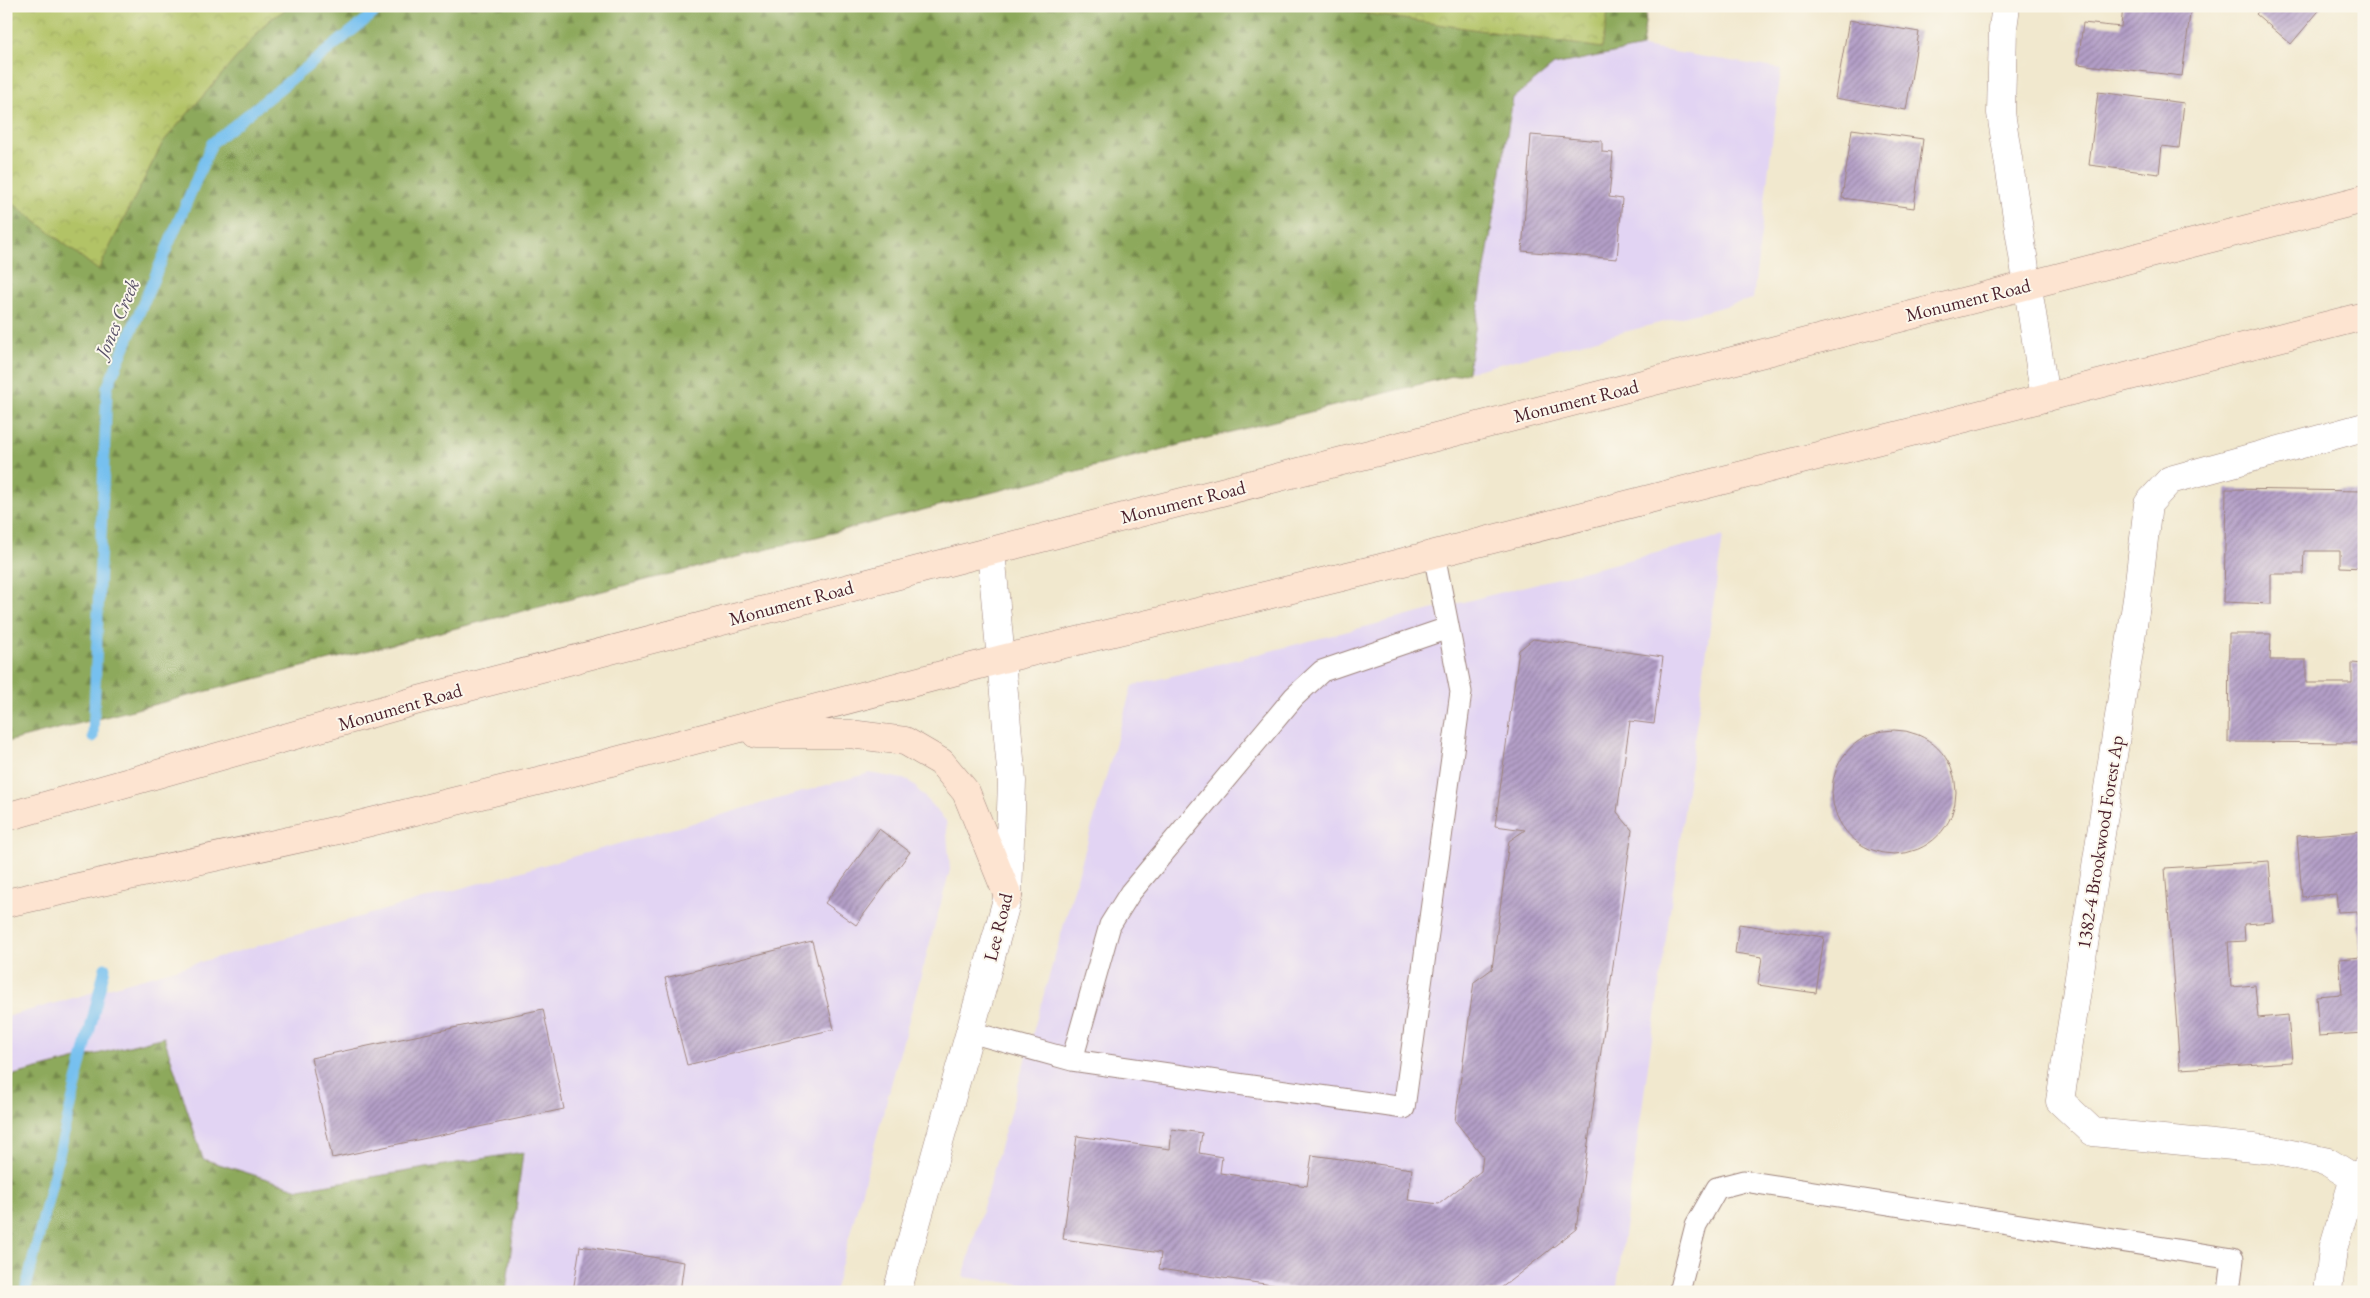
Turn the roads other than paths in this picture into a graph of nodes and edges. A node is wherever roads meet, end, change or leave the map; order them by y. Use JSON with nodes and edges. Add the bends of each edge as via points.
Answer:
{"nodes":[{"id":1,"x":2006,"y":6,"type":"edge"},
{"id":2,"x":2364,"y":199,"type":"edge"},
{"id":3,"x":2027,"y":284,"type":"junction"},
{"id":4,"x":2364,"y":316,"type":"edge"},
{"id":5,"x":2045,"y":398,"type":"junction"},
{"id":6,"x":2364,"y":427,"type":"edge"},
{"id":7,"x":991,"y":551,"type":"junction"},
{"id":8,"x":1434,"y":554,"type":"junction"},
{"id":9,"x":1448,"y":628,"type":"junction"},
{"id":10,"x":1002,"y":659,"type":"junction"},
{"id":11,"x":720,"y":734,"type":"junction"},
{"id":12,"x":6,"y":817,"type":"edge"},
{"id":13,"x":1008,"y":896,"type":"junction"},
{"id":14,"x":6,"y":904,"type":"edge"},
{"id":15,"x":970,"y":1032,"type":"junction"},
{"id":16,"x":1072,"y":1060,"type":"junction"},
{"id":17,"x":2359,"y":1175,"type":"edge"},
{"id":18,"x":897,"y":1292,"type":"edge"},
{"id":19,"x":1679,"y":1292,"type":"edge"},
{"id":20,"x":2229,"y":1292,"type":"edge"},
{"id":21,"x":2328,"y":1292,"type":"edge"}],
"edges":[{"from":1,"to":3,"type":"street","via":[[2001,113]]},
{"from":2,"to":3,"type":"main road","name":"Monument Road"},
{"from":3,"to":5,"type":"street"},
{"from":3,"to":7,"type":"main road","name":"Monument Road"},
{"from":4,"to":5,"type":"main road"},
{"from":5,"to":8,"type":"main road"},
{"from":6,"to":17,"type":"street","name":"1382-4 Brookwood Forest Ap","via":[[2170,480],[2148,504],[2137,599],[2060,1101],[2093,1132],[2273,1150],[2328,1162]]},
{"from":7,"to":10,"type":"street","name":"Lee Road"},
{"from":7,"to":12,"type":"main road","name":"Monument Road","via":[[416,702]]},
{"from":8,"to":9,"type":"lane"},
{"from":8,"to":10,"type":"main road"},
{"from":9,"to":16,"type":"lane","via":[[1322,671],[1294,697],[1130,893],[1110,925]]},
{"from":9,"to":16,"type":"lane","via":[[1461,692],[1404,1108]]},
{"from":10,"to":11,"type":"main road"},
{"from":10,"to":13,"type":"street","name":"Lee Road","via":[[1012,781]]},
{"from":11,"to":13,"type":"main road","via":[[850,734],[905,741],[940,762],[966,792]]},
{"from":11,"to":14,"type":"main road","via":[[347,827]]},
{"from":13,"to":15,"type":"street","name":"Lee Road"},
{"from":15,"to":16,"type":"lane"},
{"from":15,"to":18,"type":"street","name":"Lee Road"},
{"from":17,"to":21,"type":"street","via":[[2333,1248]]},
{"from":19,"to":20,"type":"lane","via":[[1696,1225],[1716,1188],[1744,1181],[2232,1258]]}]}
